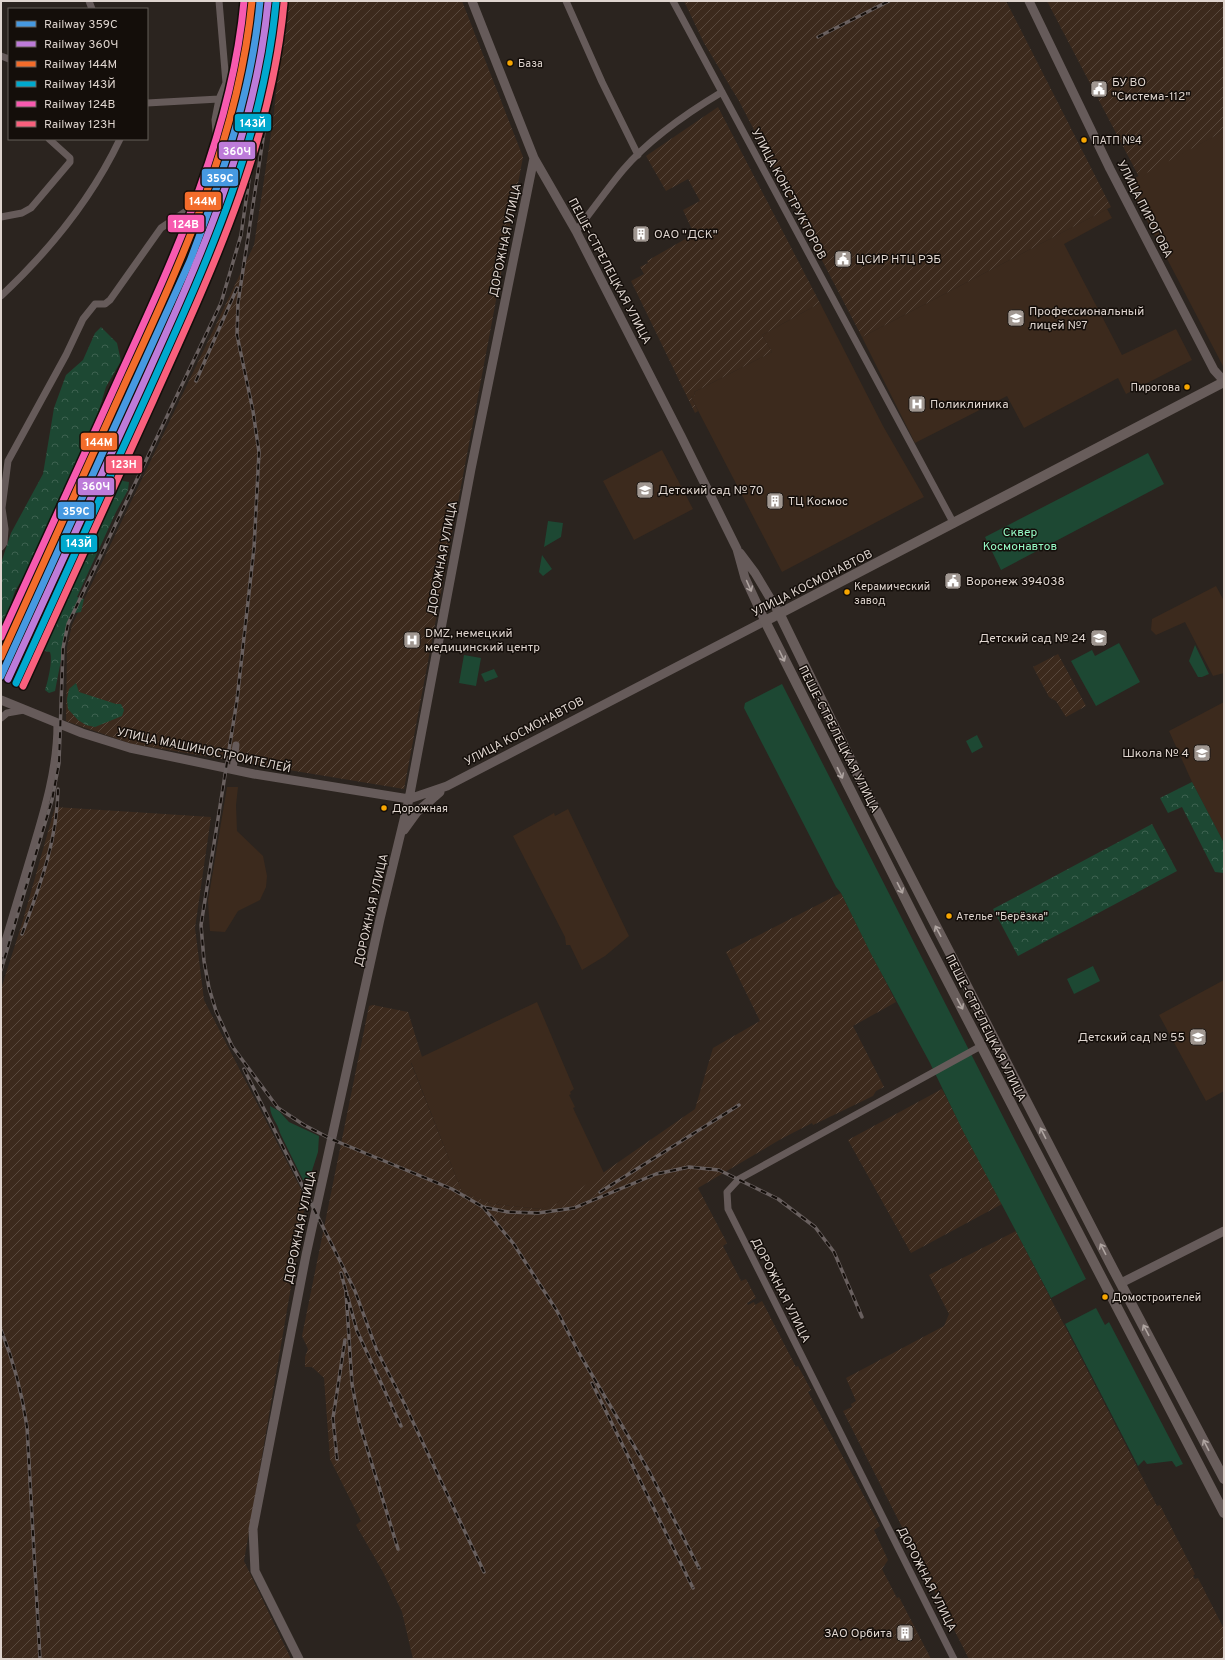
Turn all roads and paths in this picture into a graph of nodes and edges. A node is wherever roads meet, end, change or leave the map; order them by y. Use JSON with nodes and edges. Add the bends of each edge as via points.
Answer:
{"nodes":[{"id":1,"x":218,"y":1,"type":"edge"},
{"id":2,"x":472,"y":1,"type":"edge"},
{"id":3,"x":566,"y":1,"type":"edge"},
{"id":4,"x":673,"y":1,"type":"edge"},
{"id":5,"x":1029,"y":1,"type":"edge"},
{"id":6,"x":722,"y":92,"type":"junction"},
{"id":7,"x":220,"y":99,"type":"junction"},
{"id":8,"x":148,"y":103,"type":"edge"},
{"id":9,"x":50,"y":140,"type":"edge"},
{"id":10,"x":120,"y":140,"type":"edge"},
{"id":11,"x":638,"y":155,"type":"junction"},
{"id":12,"x":534,"y":158,"type":"junction"},
{"id":13,"x":1,"y":217,"type":"edge"},
{"id":14,"x":576,"y":231,"type":"junction"},
{"id":15,"x":1,"y":296,"type":"edge"},
{"id":16,"x":1224,"y":382,"type":"edge"},
{"id":17,"x":2,"y":508,"type":"edge"},
{"id":18,"x":954,"y":524,"type":"junction"},
{"id":19,"x":1,"y":547,"type":"edge"},
{"id":20,"x":737,"y":549,"type":"junction"},
{"id":21,"x":779,"y":613,"type":"junction"},
{"id":22,"x":765,"y":621,"type":"junction"},
{"id":23,"x":1,"y":700,"type":"edge"},
{"id":24,"x":24,"y":710,"type":"junction"},
{"id":25,"x":1,"y":718,"type":"edge"},
{"id":26,"x":57,"y":724,"type":"junction"},
{"id":27,"x":236,"y":744,"type":"dead end"},
{"id":28,"x":233,"y":770,"type":"junction"},
{"id":29,"x":447,"y":786,"type":"junction"},
{"id":30,"x":409,"y":798,"type":"junction"},
{"id":31,"x":401,"y":835,"type":"junction"},
{"id":32,"x":1,"y":954,"type":"edge"},
{"id":33,"x":981,"y":1046,"type":"junction"},
{"id":34,"x":1224,"y":1230,"type":"edge"},
{"id":35,"x":1121,"y":1283,"type":"junction"},
{"id":36,"x":1224,"y":1479,"type":"edge"},
{"id":37,"x":1224,"y":1513,"type":"edge"},
{"id":38,"x":299,"y":1659,"type":"edge"},
{"id":39,"x":954,"y":1659,"type":"edge"}],
"edges":[{"from":1,"to":7,"type":"street","via":[[226,83]]},
{"from":2,"to":12,"type":"street","name":"ПЕШЕ-СТРЕЛЕЦКАЯ УЛИЦА"},
{"from":3,"to":11,"type":"street"},
{"from":4,"to":6,"type":"street","name":"УЛИЦА КОНСТРУКТОРОВ"},
{"from":5,"to":16,"type":"street","name":"УЛИЦА ПИРОГОВА","via":[[1113,176],[1214,370]]},
{"from":6,"to":11,"type":"street","via":[[678,121]]},
{"from":6,"to":18,"type":"street","name":"УЛИЦА КОНСТРУКТОРОВ"},
{"from":7,"to":8,"type":"street"},
{"from":7,"to":17,"type":"street","via":[[215,120],[220,158],[214,182],[188,210],[161,228],[110,300],[105,304],[95,304],[83,319],[8,460]]},
{"from":9,"to":13,"type":"street","via":[[70,158],[70,162],[32,208],[22,213]]},
{"from":10,"to":15,"type":"street","via":[[90,193],[55,239],[21,278]]},
{"from":11,"to":14,"type":"street"},
{"from":12,"to":14,"type":"street","name":"ПЕШЕ-СТРЕЛЕЦКАЯ УЛИЦА"},
{"from":12,"to":30,"type":"street","name":"ДОРОЖНАЯ УЛИЦА","via":[[471,469]]},
{"from":14,"to":20,"type":"street","name":"ПЕШЕ-СТРЕЛЕЦКАЯ УЛИЦА"},
{"from":16,"to":18,"type":"main road","name":"УЛИЦА КОСМОНАВТОВ"},
{"from":17,"to":19,"type":"street","via":[[5,529],[4,543]]},
{"from":18,"to":21,"type":"main road","name":"УЛИЦА КОСМОНАВТОВ"},
{"from":20,"to":21,"type":"street","name":"ПЕШЕ-СТРЕЛЕЦКАЯ УЛИЦА"},
{"from":20,"to":22,"type":"street","name":"ПЕШЕ-СТРЕЛЕЦКАЯ УЛИЦА","one_way":true,"via":[[745,578]]},
{"from":21,"to":22,"type":"main road","name":"УЛИЦА КОСМОНАВТОВ"},
{"from":35,"to":21,"type":"main road","name":"ПЕШЕ-СТРЕЛЕЦКАЯ УЛИЦА","one_way":true,"via":[[859,777]]},
{"from":22,"to":29,"type":"street","name":"УЛИЦА КОСМОНАВТОВ"},
{"from":22,"to":33,"type":"main road","name":"ПЕШЕ-СТРЕЛЕЦКАЯ УЛИЦА","one_way":true},
{"from":23,"to":24,"type":"street","name":"УЛИЦА МАШИНОСТРОИТЕЛЕЙ"},
{"from":24,"to":25,"type":"street","via":[[7,713]]},
{"from":24,"to":26,"type":"street","name":"УЛИЦА МАШИНОСТРОИТЕЛЕЙ"},
{"from":26,"to":28,"type":"street","name":"УЛИЦА МАШИНОСТРОИТЕЛЕЙ","via":[[130,748]]},
{"from":26,"to":32,"type":"street","via":[[53,776]]},
{"from":27,"to":28,"type":"street"},
{"from":28,"to":30,"type":"street","name":"УЛИЦА МАШИНОСТРОИТЕЛЕЙ"},
{"from":29,"to":30,"type":"street","name":"УЛИЦА КОСМОНАВТОВ"},
{"from":29,"to":31,"type":"street","via":[[417,812]]},
{"from":30,"to":31,"type":"street","name":"ДОРОЖНАЯ УЛИЦА"},
{"from":31,"to":38,"type":"street","name":"ДОРОЖНАЯ УЛИЦА","via":[[306,1255],[253,1529],[255,1571]]},
{"from":33,"to":37,"type":"main road","name":"ПЕШЕ-СТРЕЛЕЦКАЯ УЛИЦА"},
{"from":33,"to":39,"type":"street","name":"ДОРОЖНАЯ УЛИЦА","via":[[739,1179],[727,1192],[728,1210]]},
{"from":34,"to":35,"type":"street"},
{"from":36,"to":35,"type":"main road","name":"ПЕШЕ-СТРЕЛЕЦКАЯ УЛИЦА","one_way":true}]}
